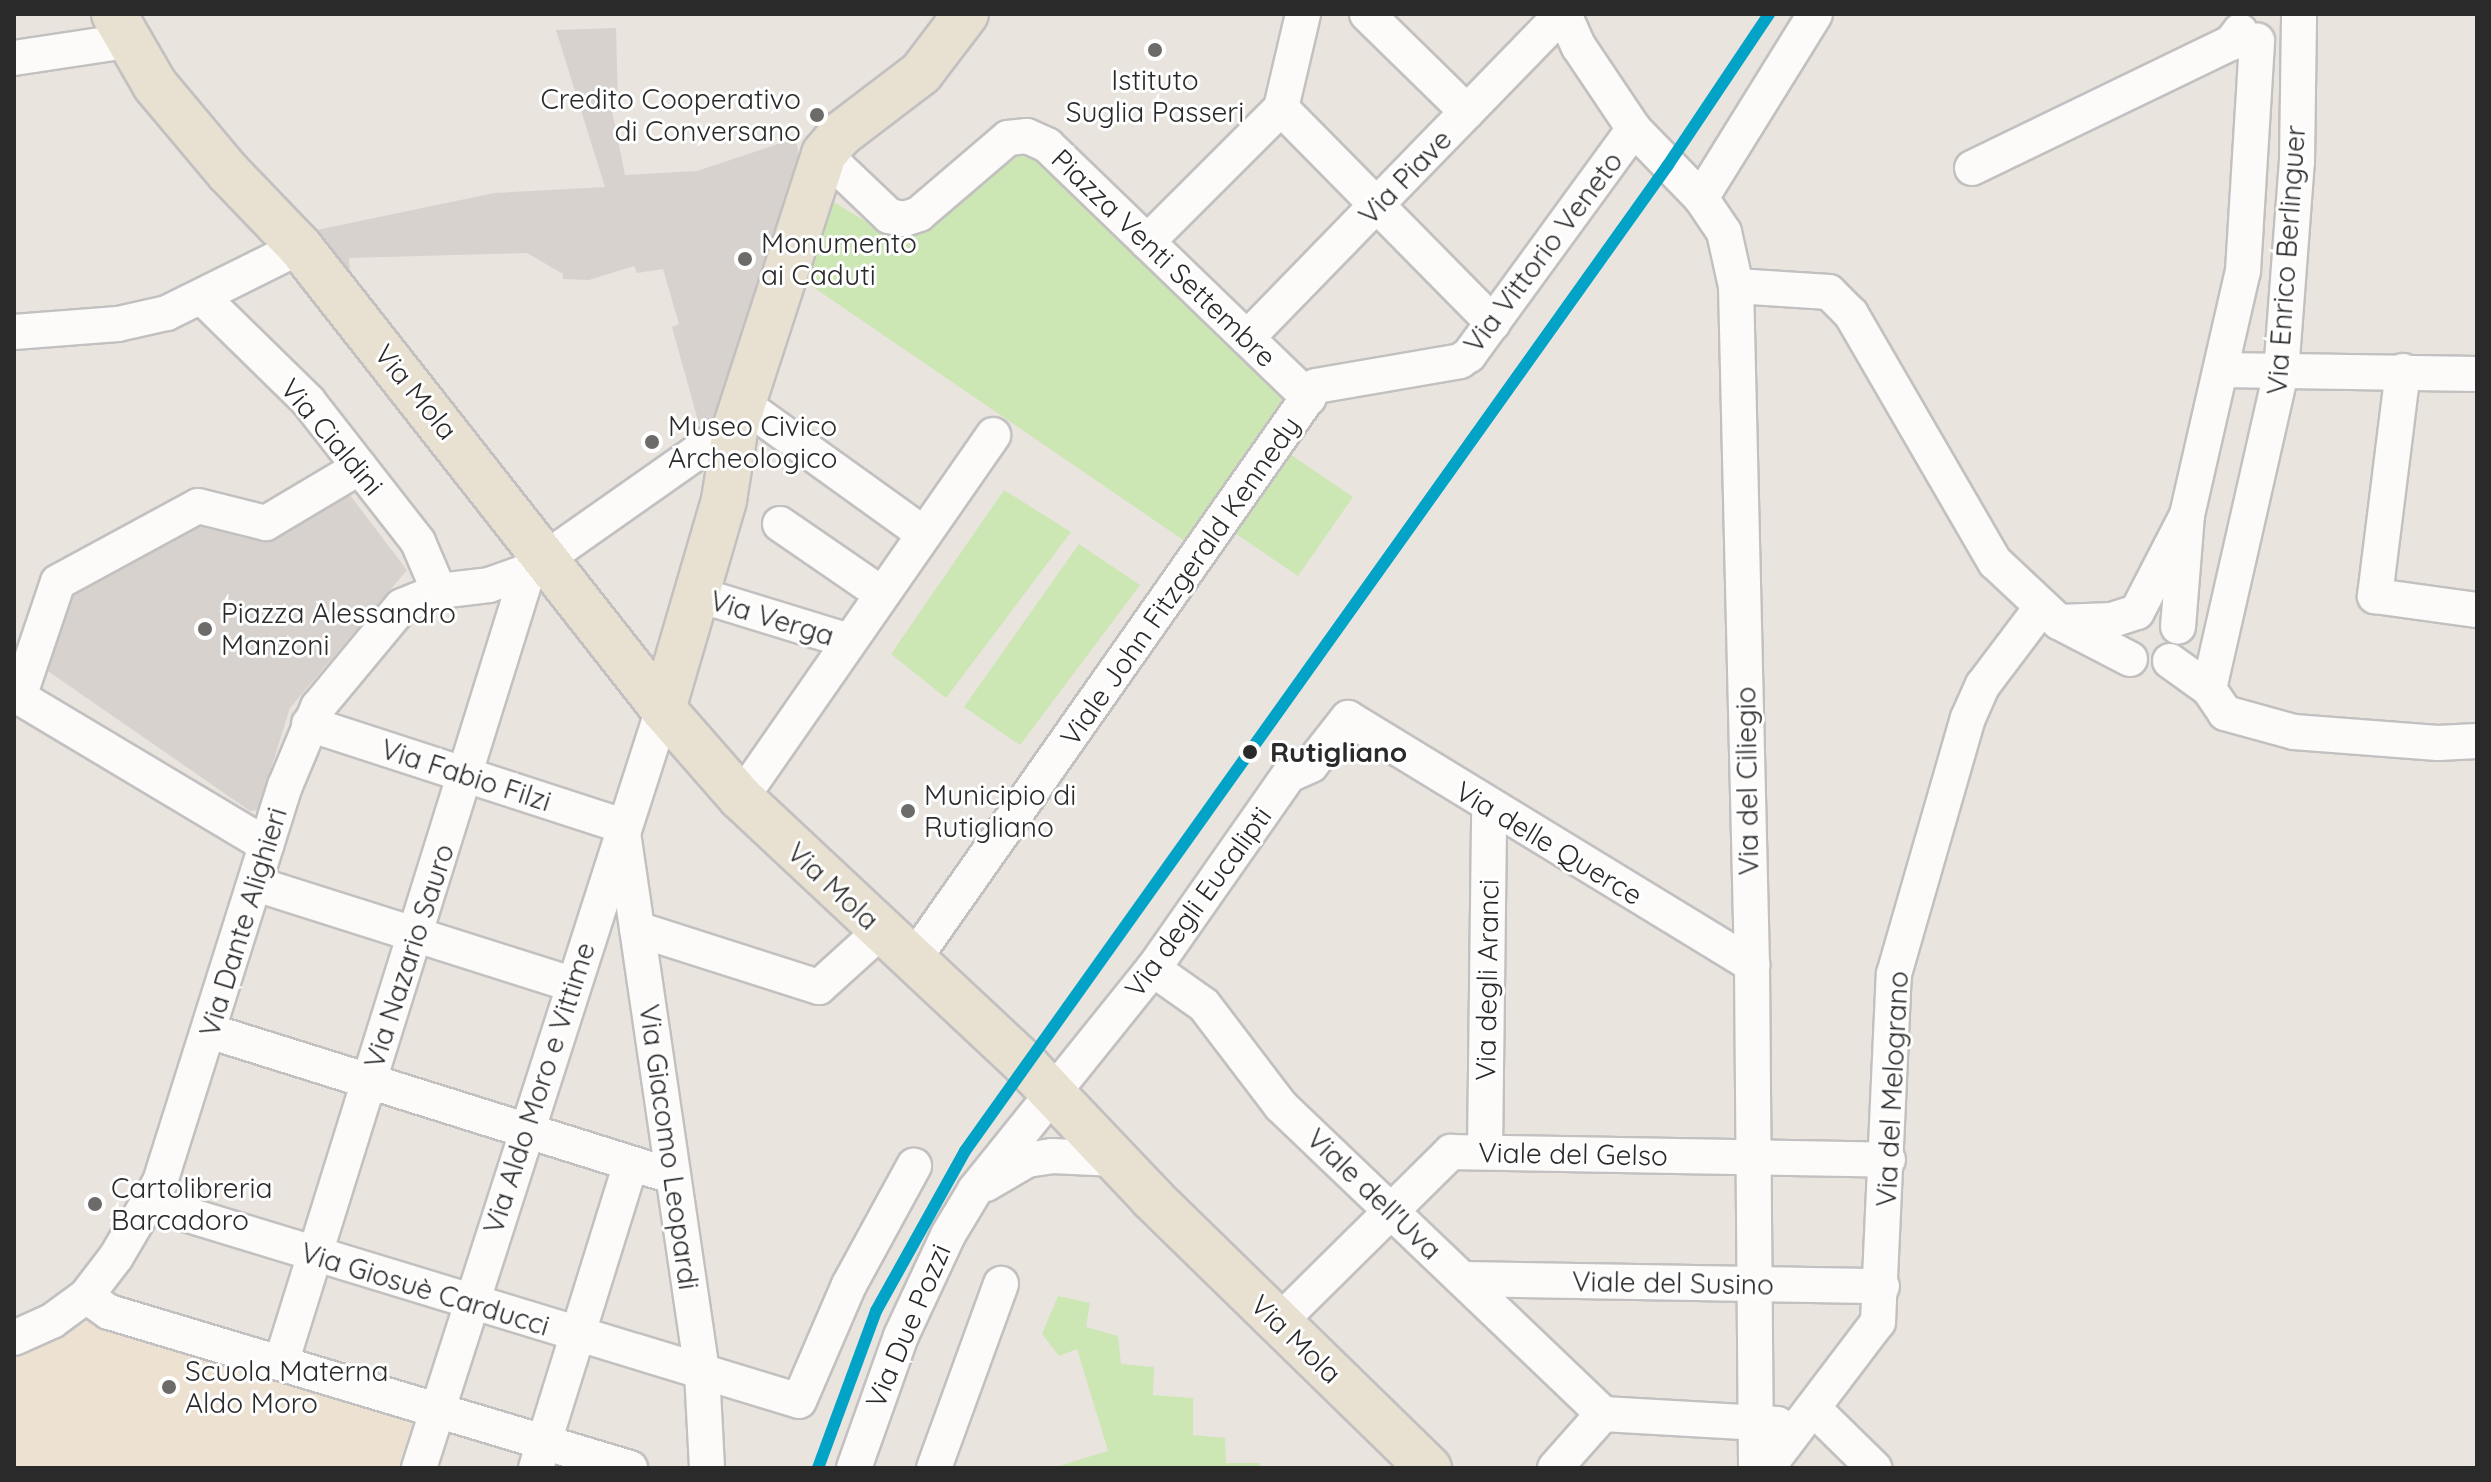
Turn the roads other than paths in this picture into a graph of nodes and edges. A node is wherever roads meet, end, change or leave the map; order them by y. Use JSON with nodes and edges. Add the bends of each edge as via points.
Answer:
{"nodes":[{"id":1,"x":966,"y":14,"type":"edge"},
{"id":2,"x":1303,"y":14,"type":"edge"},
{"id":3,"x":1367,"y":14,"type":"edge"},
{"id":4,"x":1563,"y":14,"type":"edge"},
{"id":5,"x":1815,"y":14,"type":"edge"},
{"id":6,"x":2268,"y":21,"type":"edge"},
{"id":7,"x":120,"y":27,"type":"edge"},
{"id":8,"x":14,"y":58,"type":"edge"},
{"id":9,"x":1281,"y":108,"type":"junction"},
{"id":10,"x":1467,"y":112,"type":"junction"},
{"id":11,"x":1634,"y":129,"type":"junction"},
{"id":12,"x":824,"y":154,"type":"junction"},
{"id":13,"x":1972,"y":168,"type":"dead end"},
{"id":14,"x":1701,"y":198,"type":"junction"},
{"id":15,"x":1378,"y":206,"type":"junction"},
{"id":16,"x":1147,"y":242,"type":"junction"},
{"id":17,"x":300,"y":247,"type":"junction"},
{"id":18,"x":1736,"y":286,"type":"junction"},
{"id":19,"x":203,"y":298,"type":"junction"},
{"id":20,"x":1493,"y":323,"type":"junction"},
{"id":21,"x":14,"y":332,"type":"edge"},
{"id":22,"x":1247,"y":338,"type":"junction"},
{"id":23,"x":2224,"y":370,"type":"junction"},
{"id":24,"x":2403,"y":371,"type":"junction"},
{"id":25,"x":2281,"y":373,"type":"junction"},
{"id":26,"x":2477,"y":374,"type":"edge"},
{"id":27,"x":1309,"y":398,"type":"junction"},
{"id":28,"x":739,"y":415,"type":"junction"},
{"id":29,"x":993,"y":435,"type":"dead end"},
{"id":30,"x":360,"y":467,"type":"junction"},
{"id":31,"x":2187,"y":515,"type":"junction"},
{"id":32,"x":780,"y":524,"type":"dead end"},
{"id":33,"x":924,"y":534,"type":"junction"},
{"id":34,"x":537,"y":564,"type":"junction"},
{"id":35,"x":439,"y":591,"type":"junction"},
{"id":36,"x":696,"y":594,"type":"junction"},
{"id":37,"x":882,"y":594,"type":"junction"},
{"id":38,"x":2477,"y":610,"type":"edge"},
{"id":39,"x":2137,"y":612,"type":"junction"},
{"id":40,"x":2050,"y":615,"type":"junction"},
{"id":41,"x":2178,"y":627,"type":"junction"},
{"id":42,"x":849,"y":641,"type":"junction"},
{"id":43,"x":2130,"y":659,"type":"junction"},
{"id":44,"x":2170,"y":661,"type":"junction"},
{"id":45,"x":2209,"y":689,"type":"junction"},
{"id":46,"x":17,"y":695,"type":"edge"},
{"id":47,"x":663,"y":709,"type":"junction"},
{"id":48,"x":1348,"y":718,"type":"joint"},
{"id":49,"x":309,"y":724,"type":"junction"},
{"id":50,"x":2477,"y":741,"type":"edge"},
{"id":51,"x":467,"y":775,"type":"junction"},
{"id":52,"x":741,"y":798,"type":"junction"},
{"id":53,"x":1489,"y":807,"type":"junction"},
{"id":54,"x":622,"y":826,"type":"junction"},
{"id":55,"x":266,"y":845,"type":"junction"},
{"id":56,"x":256,"y":884,"type":"junction"},
{"id":57,"x":637,"y":929,"type":"junction"},
{"id":58,"x":881,"y":931,"type":"junction"},
{"id":59,"x":416,"y":935,"type":"junction"},
{"id":60,"x":913,"y":960,"type":"junction"},
{"id":61,"x":1752,"y":965,"type":"junction"},
{"id":62,"x":1153,"y":969,"type":"junction"},
{"id":63,"x":572,"y":984,"type":"junction"},
{"id":64,"x":209,"y":1031,"type":"junction"},
{"id":65,"x":369,"y":1083,"type":"junction"},
{"id":66,"x":1055,"y":1095,"type":"junction"},
{"id":67,"x":526,"y":1131,"type":"junction"},
{"id":68,"x":1485,"y":1152,"type":"junction"},
{"id":69,"x":1116,"y":1159,"type":"junction"},
{"id":70,"x":1754,"y":1159,"type":"junction"},
{"id":71,"x":1888,"y":1160,"type":"junction"},
{"id":72,"x":631,"y":1163,"type":"junction"},
{"id":73,"x":914,"y":1166,"type":"dead end"},
{"id":74,"x":673,"y":1176,"type":"junction"},
{"id":75,"x":975,"y":1190,"type":"junction"},
{"id":76,"x":149,"y":1203,"type":"junction"},
{"id":77,"x":1391,"y":1211,"type":"junction"},
{"id":78,"x":315,"y":1256,"type":"junction"},
{"id":79,"x":1464,"y":1279,"type":"junction"},
{"id":80,"x":1001,"y":1284,"type":"dead end"},
{"id":81,"x":1754,"y":1284,"type":"junction"},
{"id":82,"x":1882,"y":1286,"type":"junction"},
{"id":83,"x":86,"y":1296,"type":"junction"},
{"id":84,"x":470,"y":1305,"type":"junction"},
{"id":85,"x":1279,"y":1322,"type":"junction"},
{"id":86,"x":577,"y":1336,"type":"junction"},
{"id":87,"x":14,"y":1338,"type":"edge"},
{"id":88,"x":281,"y":1363,"type":"junction"},
{"id":89,"x":702,"y":1372,"type":"junction"},
{"id":90,"x":437,"y":1409,"type":"junction"},
{"id":91,"x":1603,"y":1414,"type":"junction"},
{"id":92,"x":1806,"y":1416,"type":"junction"},
{"id":93,"x":1756,"y":1422,"type":"junction"},
{"id":94,"x":540,"y":1455,"type":"edge"},
{"id":95,"x":419,"y":1468,"type":"edge"},
{"id":96,"x":630,"y":1468,"type":"edge"},
{"id":97,"x":707,"y":1468,"type":"edge"},
{"id":98,"x":854,"y":1468,"type":"edge"},
{"id":99,"x":934,"y":1468,"type":"edge"},
{"id":100,"x":1429,"y":1468,"type":"edge"},
{"id":101,"x":1555,"y":1468,"type":"edge"},
{"id":102,"x":1756,"y":1468,"type":"edge"},
{"id":103,"x":1767,"y":1468,"type":"edge"},
{"id":104,"x":1874,"y":1468,"type":"edge"}],
"edges":[{"from":1,"to":12,"type":"main road","via":[[921,73],[841,134]]},
{"from":2,"to":9,"type":"street"},
{"from":3,"to":10,"type":"street"},
{"from":4,"to":10,"type":"street","name":"Via Piave"},
{"from":4,"to":11,"type":"street","name":"Via del Ciliegio"},
{"from":5,"to":14,"type":"street"},
{"from":6,"to":13,"type":"street"},
{"from":6,"to":23,"type":"street","via":[[2243,271]]},
{"from":6,"to":25,"type":"street","name":"Via Enrico Berlinguer","via":[[2297,162]]},
{"from":7,"to":8,"type":"street"},
{"from":7,"to":17,"type":"main road","name":"Via Mola","via":[[155,85]]},
{"from":9,"to":15,"type":"street"},
{"from":9,"to":16,"type":"street"},
{"from":10,"to":15,"type":"street","name":"Via Piave"},
{"from":11,"to":14,"type":"street","name":"Via del Ciliegio"},
{"from":11,"to":20,"type":"street","name":"Via Vittorio Veneto"},
{"from":12,"to":16,"type":"street","name":"Piazza Venti Settembre","via":[[889,216],[904,219],[919,214],[1008,138],[1027,136],[1047,145]]},
{"from":12,"to":28,"type":"main road"},
{"from":14,"to":18,"type":"street","name":"Via del Ciliegio","via":[[1724,232]]},
{"from":15,"to":20,"type":"street"},
{"from":15,"to":22,"type":"street","name":"Via Piave"},
{"from":16,"to":22,"type":"street","name":"Piazza Venti Settembre"},
{"from":17,"to":19,"type":"street"},
{"from":17,"to":34,"type":"main road","name":"Via Mola"},
{"from":18,"to":40,"type":"street","via":[[1829,292],[1851,314],[1995,562]]},
{"from":18,"to":61,"type":"street","name":"Via del Ciliegio"},
{"from":19,"to":21,"type":"street","via":[[118,324]]},
{"from":19,"to":30,"type":"street","name":"Via Cialdini","via":[[308,401]]},
{"from":20,"to":27,"type":"street","name":"Via Vittorio Veneto","via":[[1460,361],[1316,386]]},
{"from":22,"to":27,"type":"street","name":"Piazza Venti Settembre"},
{"from":23,"to":25,"type":"street"},
{"from":23,"to":31,"type":"street"},
{"from":24,"to":25,"type":"street"},
{"from":24,"to":26,"type":"street"},
{"from":24,"to":38,"type":"street","via":[[2375,596]]},
{"from":25,"to":45,"type":"street","name":"Via Enrico Berlinguer"},
{"from":27,"to":60,"type":"street","name":"Viale John Fitzgerald Kennedy"},
{"from":28,"to":33,"type":"street"},
{"from":28,"to":34,"type":"street","name":"Via Dante Alighieri"},
{"from":28,"to":36,"type":"main road","via":[[724,500]]},
{"from":29,"to":33,"type":"street"},
{"from":30,"to":35,"type":"street","name":"Via Cialdini","via":[[418,542]]},
{"from":30,"to":46,"type":"street","via":[[266,523],[198,506],[58,582]]},
{"from":31,"to":39,"type":"street"},
{"from":31,"to":41,"type":"street"},
{"from":32,"to":37,"type":"street"},
{"from":33,"to":37,"type":"street"},
{"from":34,"to":35,"type":"street","name":"Via Dante Alighieri","via":[[489,585]]},
{"from":34,"to":47,"type":"main road","name":"Via Mola"},
{"from":34,"to":51,"type":"street","name":"Via Nazario Sauro"},
{"from":35,"to":49,"type":"street","name":"Via Dante Alighieri","via":[[402,606],[384,623]]},
{"from":36,"to":42,"type":"street","name":"Via Verga"},
{"from":36,"to":47,"type":"main road"},
{"from":37,"to":42,"type":"street"},
{"from":39,"to":40,"type":"street","via":[[2112,620]]},
{"from":39,"to":41,"type":"street","via":[[2156,610]]},
{"from":39,"to":43,"type":"street","via":[[2122,636]]},
{"from":40,"to":43,"type":"street"},
{"from":40,"to":71,"type":"street","name":"Via del Melograno","via":[[1983,685],[1968,718],[1894,974]]},
{"from":41,"to":44,"type":"street","via":[[2179,645]]},
{"from":42,"to":52,"type":"street"},
{"from":43,"to":44,"type":"street","via":[[2151,668]]},
{"from":44,"to":45,"type":"street"},
{"from":45,"to":50,"type":"street","via":[[2225,713],[2294,732]]},
{"from":46,"to":55,"type":"street"},
{"from":47,"to":52,"type":"main road","name":"Via Mola"},
{"from":47,"to":54,"type":"street","name":"Via Aldo Moro e Vittime"},
{"from":48,"to":53,"type":"street","name":"Via delle Querce"},
{"from":48,"to":62,"type":"street","name":"Via degli Eucalipti","via":[[1311,765],[1289,775]]},
{"from":49,"to":51,"type":"street","name":"Via Fabio Filzi"},
{"from":49,"to":55,"type":"street","name":"Via Dante Alighieri"},
{"from":51,"to":54,"type":"street","name":"Via Fabio Filzi"},
{"from":51,"to":59,"type":"street","name":"Via Nazario Sauro"},
{"from":52,"to":58,"type":"main road","name":"Via Mola"},
{"from":53,"to":61,"type":"street","name":"Via delle Querce"},
{"from":53,"to":68,"type":"street","name":"Via degli Aranci"},
{"from":54,"to":57,"type":"street","name":"Via Giacomo Leopardi"},
{"from":54,"to":63,"type":"street","name":"Via Aldo Moro e Vittime"},
{"from":55,"to":56,"type":"street","name":"Via Dante Alighieri"},
{"from":56,"to":59,"type":"street"},
{"from":56,"to":64,"type":"street","name":"Via Dante Alighieri"},
{"from":57,"to":58,"type":"street","via":[[819,987]]},
{"from":57,"to":74,"type":"street","name":"Via Giacomo Leopardi"},
{"from":58,"to":60,"type":"main road","name":"Via Mola"},
{"from":59,"to":63,"type":"street"},
{"from":59,"to":65,"type":"street","name":"Via Nazario Sauro"},
{"from":60,"to":66,"type":"main road","name":"Via Mola"},
{"from":61,"to":70,"type":"street","name":"Via del Ciliegio"},
{"from":62,"to":66,"type":"street","name":"Via degli Eucalipti"},
{"from":62,"to":77,"type":"street","name":"Viale dell'Uva","via":[[1204,1005],[1281,1106]]},
{"from":63,"to":67,"type":"street","name":"Via Aldo Moro e Vittime"},
{"from":64,"to":65,"type":"street"},
{"from":64,"to":76,"type":"street","name":"Via Dante Alighieri"},
{"from":65,"to":67,"type":"street"},
{"from":65,"to":78,"type":"street","name":"Via Nazario Sauro"},
{"from":66,"to":69,"type":"main road","name":"Via Mola"},
{"from":66,"to":75,"type":"street","name":"Via Due Pozzi","via":[[999,1154]]},
{"from":67,"to":72,"type":"street"},
{"from":67,"to":84,"type":"street","name":"Via Aldo Moro e Vittime"},
{"from":68,"to":70,"type":"street","name":"Viale del Gelso"},
{"from":68,"to":77,"type":"street","name":"Viale del Gelso","via":[[1451,1152]]},
{"from":69,"to":75,"type":"street","name":"Via Due Pozzi","via":[[1027,1160]]},
{"from":69,"to":85,"type":"main road","name":"Via Mola"},
{"from":70,"to":71,"type":"street","name":"Viale del Gelso"},
{"from":70,"to":81,"type":"street","name":"Via del Ciliegio"},
{"from":71,"to":82,"type":"street","name":"Via del Melograno"},
{"from":72,"to":74,"type":"street"},
{"from":72,"to":86,"type":"street"},
{"from":73,"to":89,"type":"street","name":"Via Giosuè Carducci","via":[[849,1285],[799,1401]]},
{"from":74,"to":89,"type":"street","name":"Via Giacomo Leopardi"},
{"from":75,"to":98,"type":"street","name":"Via Due Pozzi","via":[[901,1336]]},
{"from":76,"to":78,"type":"street","name":"Via Giosuè Carducci"},
{"from":76,"to":83,"type":"street","name":"Via Dante Alighieri"},
{"from":77,"to":79,"type":"street","name":"Viale dell'Uva"},
{"from":77,"to":85,"type":"street","name":"Viale del Gelso"},
{"from":78,"to":84,"type":"street","name":"Via Giosuè Carducci"},
{"from":78,"to":88,"type":"street","name":"Via Nazario Sauro"},
{"from":79,"to":81,"type":"street","name":"Viale del Susino"},
{"from":79,"to":91,"type":"street","name":"Viale dell'Uva"},
{"from":80,"to":99,"type":"street"},
{"from":81,"to":82,"type":"street","name":"Viale del Susino"},
{"from":81,"to":93,"type":"street","name":"Via del Ciliegio"},
{"from":82,"to":92,"type":"street","name":"Via del Melograno","via":[[1878,1322]]},
{"from":83,"to":87,"type":"street","name":"Via Dante Alighieri","via":[[52,1321]]},
{"from":83,"to":88,"type":"street","via":[[109,1312]]},
{"from":84,"to":86,"type":"street","name":"Via Giosuè Carducci"},
{"from":84,"to":90,"type":"street","name":"Via Aldo Moro e Vittime"},
{"from":85,"to":100,"type":"main road","name":"Via Mola"},
{"from":86,"to":89,"type":"street","name":"Via Giosuè Carducci"},
{"from":86,"to":94,"type":"street"},
{"from":88,"to":90,"type":"street"},
{"from":89,"to":97,"type":"street","name":"Via Giacomo Leopardi"},
{"from":90,"to":94,"type":"street"},
{"from":90,"to":95,"type":"street","name":"Via Aldo Moro e Vittime"},
{"from":91,"to":93,"type":"street"},
{"from":91,"to":101,"type":"street"},
{"from":92,"to":93,"type":"street"},
{"from":92,"to":103,"type":"street","name":"Via del Melograno"},
{"from":92,"to":104,"type":"street"},
{"from":93,"to":102,"type":"street","name":"Via del Ciliegio"},
{"from":94,"to":96,"type":"street"}]}
